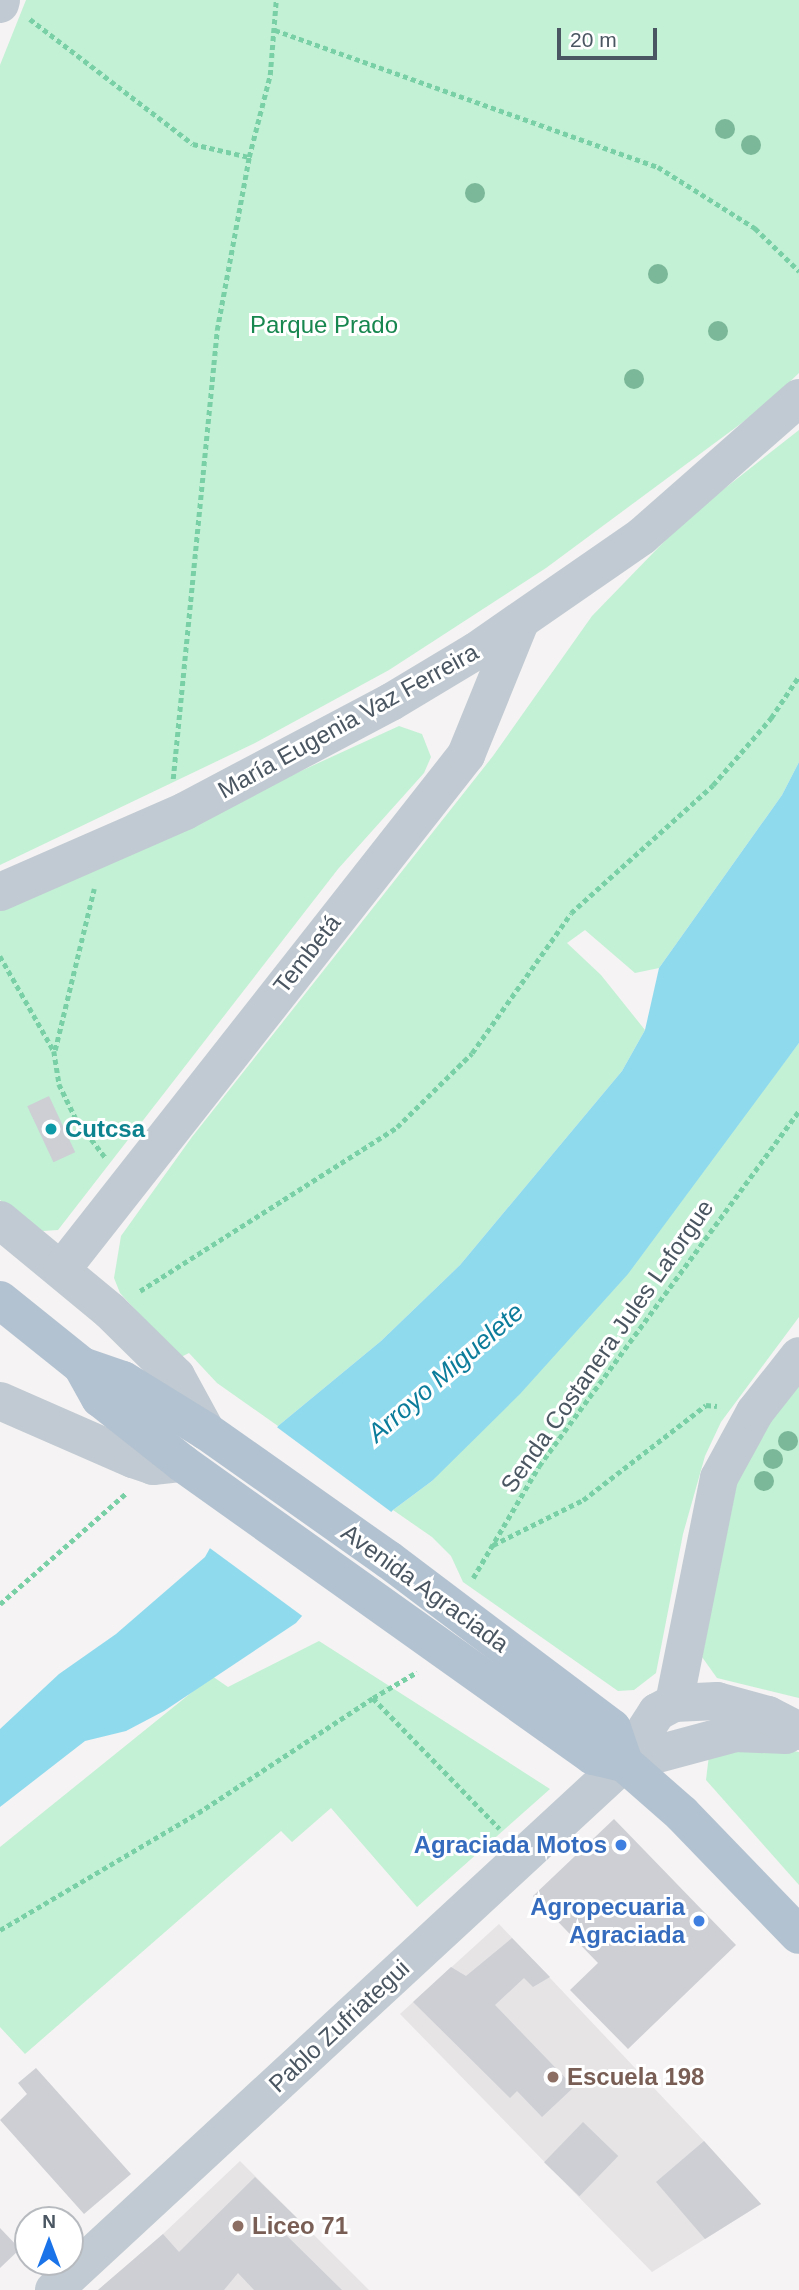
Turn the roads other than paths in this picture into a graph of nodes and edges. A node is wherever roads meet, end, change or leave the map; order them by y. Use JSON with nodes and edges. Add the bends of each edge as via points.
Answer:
{"nodes":[{"id":1,"x":799,"y":398,"type":"edge"},
{"id":2,"x":520,"y":622,"type":"junction"},
{"id":3,"x":0,"y":892,"type":"edge"},
{"id":4,"x":0,"y":1220,"type":"edge"},
{"id":5,"x":62,"y":1269,"type":"junction"},
{"id":6,"x":0,"y":1300,"type":"edge"},
{"id":7,"x":799,"y":1356,"type":"edge"},
{"id":8,"x":82,"y":1366,"type":"junction"},
{"id":9,"x":0,"y":1401,"type":"edge"},
{"id":10,"x":206,"y":1431,"type":"junction"},
{"id":11,"x":167,"y":1464,"type":"junction"},
{"id":12,"x":674,"y":1703,"type":"junction"},
{"id":13,"x":799,"y":1733,"type":"edge"},
{"id":14,"x":624,"y":1763,"type":"junction"},
{"id":15,"x":799,"y":1935,"type":"edge"},
{"id":16,"x":54,"y":2290,"type":"edge"}],
"edges":[{"from":1,"to":2,"type":"street","name":"María Eugenia Vaz Ferreira","via":[[642,536]]},
{"from":2,"to":3,"type":"street","name":"María Eugenia Vaz Ferreira","via":[[391,702],[169,818]]},
{"from":2,"to":5,"type":"street","name":"Tembetá","via":[[466,755]]},
{"from":4,"to":5,"type":"street","name":"Avenida Agraciada"},
{"from":5,"to":10,"type":"street","name":"Avenida Agraciada","via":[[176,1376]]},
{"from":6,"to":8,"type":"main road","name":"Avenida Agraciada"},
{"from":7,"to":12,"type":"street","via":[[755,1412],[719,1478]]},
{"from":8,"to":10,"type":"main road","name":"Avenida Agraciada","via":[[123,1380]]},
{"from":8,"to":11,"type":"main road","name":"Avenida Agraciada","via":[[100,1398]]},
{"from":9,"to":11,"type":"street","name":"Avenida Agraciada"},
{"from":10,"to":14,"type":"main road","name":"Avenida Agraciada","via":[[389,1560],[612,1728]]},
{"from":11,"to":14,"type":"main road","name":"Avenida Agraciada","via":[[449,1653],[593,1756]]},
{"from":12,"to":13,"type":"street","via":[[717,1701],[741,1706]]},
{"from":12,"to":14,"type":"street","via":[[646,1723]]},
{"from":13,"to":14,"type":"street","via":[[735,1733]]},
{"from":14,"to":15,"type":"main road","name":"Avenida Agraciada","via":[[682,1814]]},
{"from":14,"to":16,"type":"street","name":"Pablo Zufriategui"}]}
